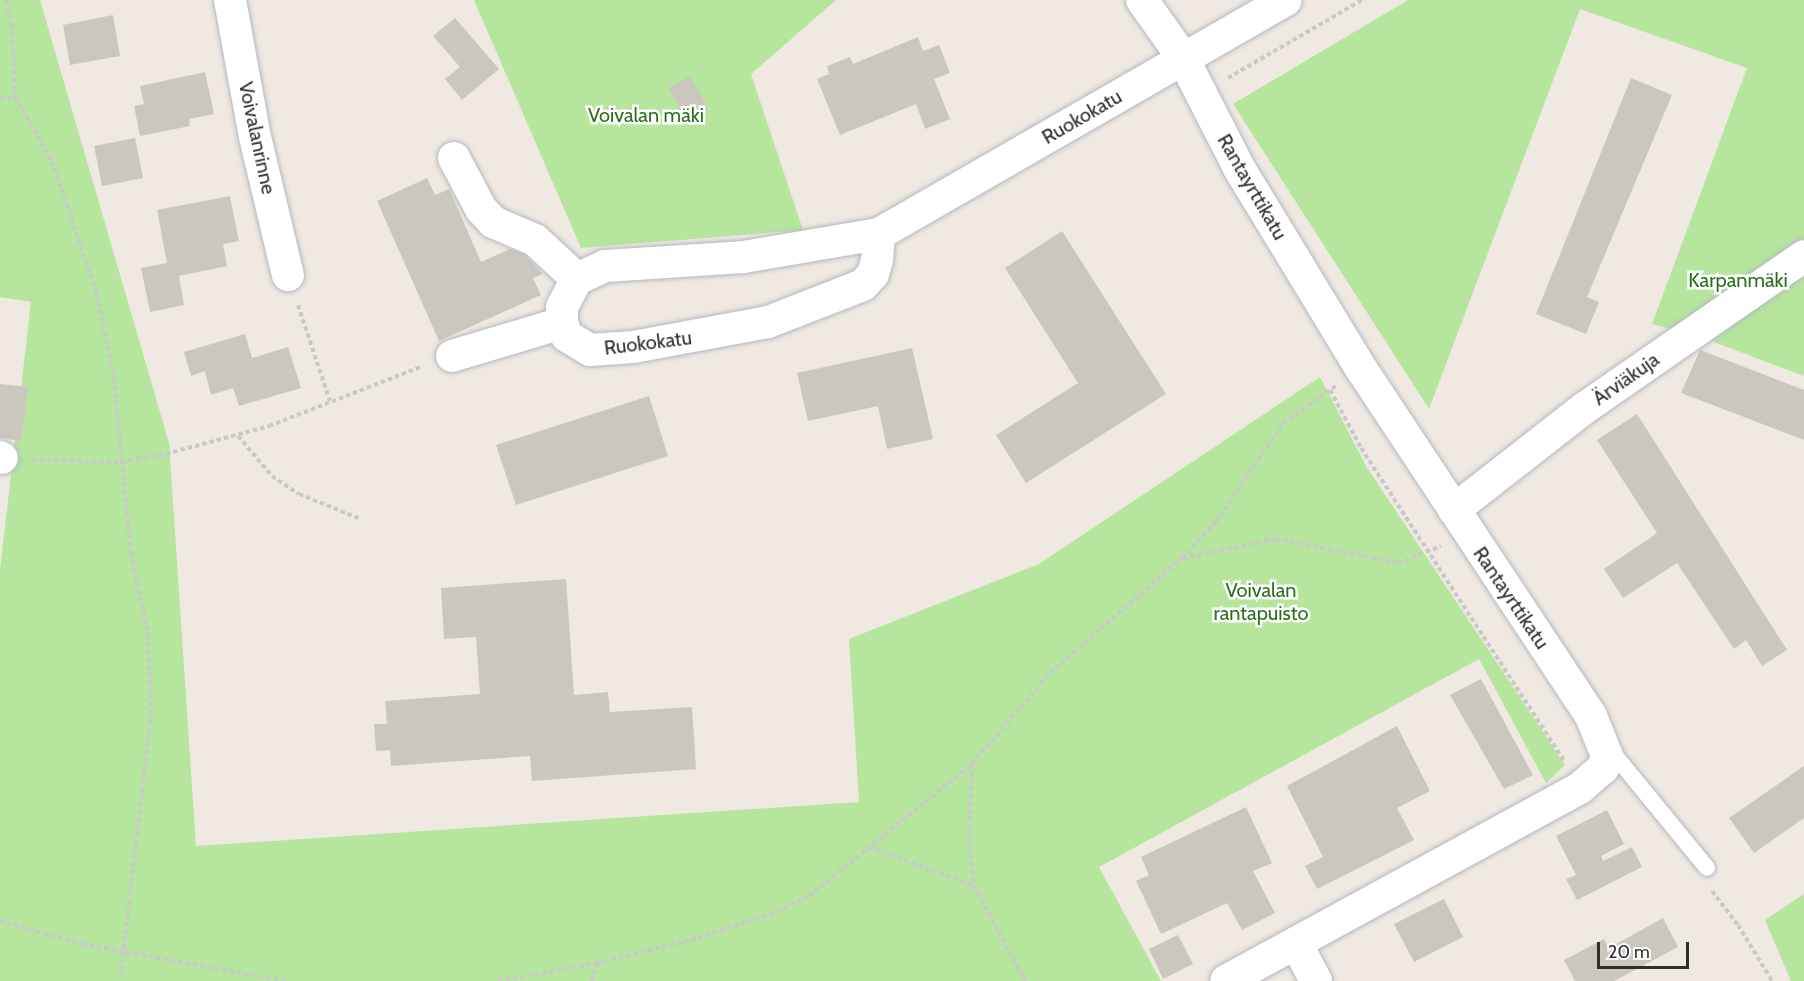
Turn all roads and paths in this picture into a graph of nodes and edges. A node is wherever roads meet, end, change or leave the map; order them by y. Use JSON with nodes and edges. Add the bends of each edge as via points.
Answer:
{"nodes":[{"id":1,"x":6,"y":0,"type":"edge"},
{"id":2,"x":230,"y":0,"type":"edge"},
{"id":3,"x":1142,"y":0,"type":"edge"},
{"id":4,"x":1286,"y":0,"type":"edge"},
{"id":5,"x":1362,"y":0,"type":"edge"},
{"id":6,"x":1183,"y":58,"type":"junction"},
{"id":7,"x":1201,"y":94,"type":"junction"},
{"id":8,"x":15,"y":97,"type":"junction"},
{"id":9,"x":0,"y":99,"type":"edge"},
{"id":10,"x":454,"y":158,"type":"dead end"},
{"id":11,"x":879,"y":234,"type":"junction"},
{"id":12,"x":1804,"y":256,"type":"edge"},
{"id":13,"x":288,"y":275,"type":"joint"},
{"id":14,"x":577,"y":279,"type":"junction"},
{"id":15,"x":562,"y":323,"type":"junction"},
{"id":16,"x":452,"y":356,"type":"joint"},
{"id":17,"x":1362,"y":370,"type":"junction"},
{"id":18,"x":1330,"y":390,"type":"junction"},
{"id":19,"x":330,"y":401,"type":"junction"},
{"id":20,"x":238,"y":436,"type":"junction"},
{"id":21,"x":1,"y":457,"type":"edge"},
{"id":22,"x":121,"y":462,"type":"junction"},
{"id":23,"x":358,"y":519,"type":"dead end"},
{"id":24,"x":1460,"y":520,"type":"junction"},
{"id":25,"x":1429,"y":553,"type":"junction"},
{"id":26,"x":1182,"y":558,"type":"junction"},
{"id":27,"x":1604,"y":742,"type":"junction"},
{"id":28,"x":972,"y":764,"type":"junction"},
{"id":29,"x":1580,"y":788,"type":"junction"},
{"id":30,"x":869,"y":847,"type":"junction"},
{"id":31,"x":1707,"y":868,"type":"dead end"},
{"id":32,"x":974,"y":886,"type":"junction"},
{"id":33,"x":0,"y":921,"type":"edge"},
{"id":34,"x":1296,"y":943,"type":"junction"},
{"id":35,"x":124,"y":951,"type":"junction"},
{"id":36,"x":597,"y":963,"type":"junction"},
{"id":37,"x":120,"y":981,"type":"edge"},
{"id":38,"x":286,"y":981,"type":"edge"},
{"id":39,"x":498,"y":981,"type":"edge"},
{"id":40,"x":592,"y":981,"type":"edge"},
{"id":41,"x":1025,"y":981,"type":"edge"},
{"id":42,"x":1226,"y":981,"type":"edge"},
{"id":43,"x":1316,"y":981,"type":"edge"}],
"edges":[{"from":1,"to":8,"type":"path","via":[[12,25]]},
{"from":2,"to":13,"type":"street","name":"Voivalanrinne","via":[[255,137]]},
{"from":3,"to":6,"type":"street","name":"Rantayrttikatu"},
{"from":4,"to":6,"type":"street","name":"Ruokokatu"},
{"from":5,"to":7,"type":"path"},
{"from":6,"to":7,"type":"street","name":"Rantayrttikatu"},
{"from":6,"to":11,"type":"street","name":"Ruokokatu"},
{"from":7,"to":17,"type":"street","name":"Rantayrttikatu","via":[[1239,168]]},
{"from":8,"to":9,"type":"path"},
{"from":8,"to":22,"type":"path","via":[[52,161],[86,258],[114,378]]},
{"from":10,"to":14,"type":"street","via":[[481,209],[493,222],[535,240]]},
{"from":11,"to":14,"type":"street","name":"Ruokokatu","via":[[743,257],[605,266]]},
{"from":11,"to":15,"type":"street","name":"Ruokokatu","via":[[875,267],[863,285],[758,325],[633,347],[590,350],[567,336]]},
{"from":12,"to":24,"type":"street","name":"Ärviäkuja","via":[[1586,407]]},
{"from":13,"to":19,"type":"path"},
{"from":14,"to":15,"type":"street","via":[[562,307]]},
{"from":15,"to":16,"type":"street"},
{"from":16,"to":19,"type":"path"},
{"from":17,"to":18,"type":"path"},
{"from":17,"to":24,"type":"street","name":"Rantayrttikatu"},
{"from":18,"to":25,"type":"path","via":[[1361,448]]},
{"from":18,"to":26,"type":"path","via":[[1299,409],[1269,439],[1231,504]]},
{"from":19,"to":20,"type":"path"},
{"from":20,"to":22,"type":"path"},
{"from":20,"to":23,"type":"path","via":[[281,482],[299,494]]},
{"from":21,"to":22,"type":"path"},
{"from":22,"to":35,"type":"path","via":[[126,521],[152,672],[147,762]]},
{"from":24,"to":25,"type":"path"},
{"from":24,"to":27,"type":"street","name":"Rantayrttikatu","via":[[1591,716]]},
{"from":25,"to":26,"type":"path","via":[[1398,564],[1276,540]]},
{"from":25,"to":29,"type":"path"},
{"from":26,"to":28,"type":"path","via":[[1050,673]]},
{"from":27,"to":29,"type":"street","via":[[1603,768]]},
{"from":27,"to":31,"type":"lane"},
{"from":28,"to":30,"type":"path"},
{"from":28,"to":32,"type":"path","via":[[969,840]]},
{"from":29,"to":34,"type":"street"},
{"from":30,"to":32,"type":"path"},
{"from":30,"to":36,"type":"path","via":[[809,896],[777,912],[698,938]]},
{"from":32,"to":41,"type":"path"},
{"from":33,"to":35,"type":"path"},
{"from":34,"to":42,"type":"street"},
{"from":34,"to":43,"type":"street"},
{"from":35,"to":37,"type":"path"},
{"from":35,"to":38,"type":"path"},
{"from":36,"to":39,"type":"path"},
{"from":36,"to":40,"type":"path"}]}
